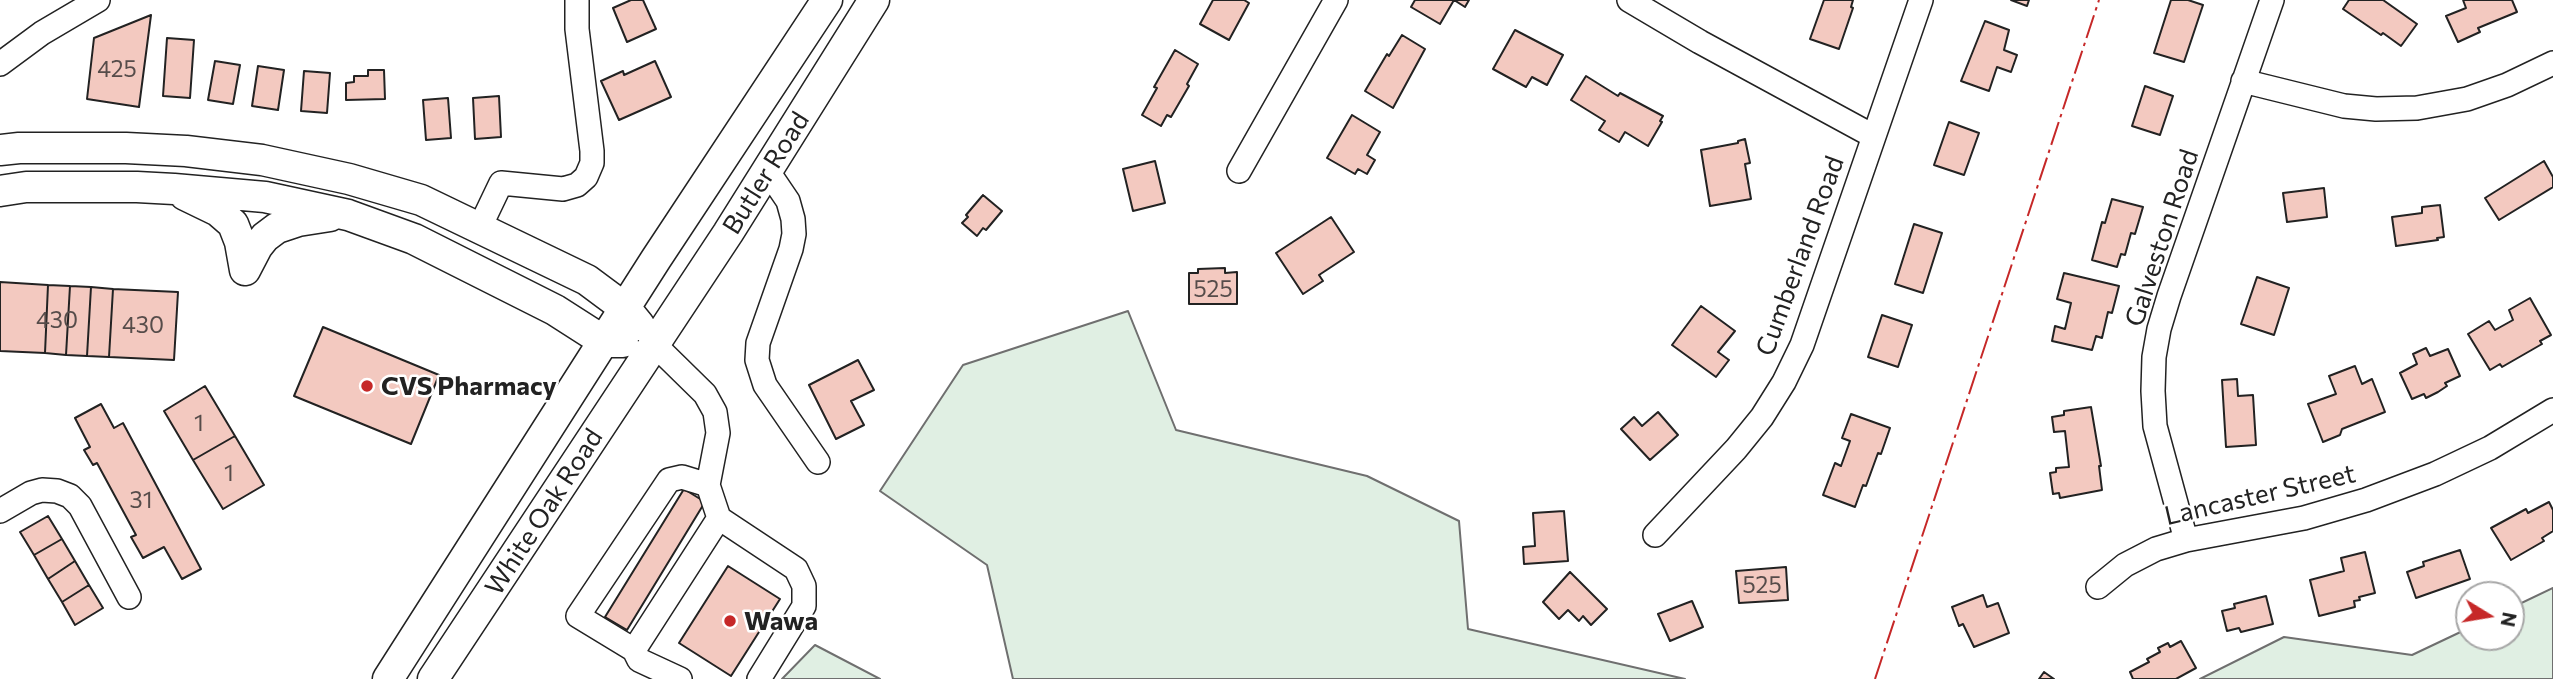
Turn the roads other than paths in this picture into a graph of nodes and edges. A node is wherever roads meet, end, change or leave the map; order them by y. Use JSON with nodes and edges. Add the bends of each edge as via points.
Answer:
{"nodes":[{"id":1,"x":98,"y":0,"type":"edge"},
{"id":2,"x":577,"y":0,"type":"edge"},
{"id":3,"x":827,"y":0,"type":"edge"},
{"id":4,"x":874,"y":0,"type":"edge"},
{"id":5,"x":1336,"y":0,"type":"edge"},
{"id":6,"x":1629,"y":0,"type":"edge"},
{"id":7,"x":1921,"y":0,"type":"edge"},
{"id":8,"x":2272,"y":0,"type":"edge"},
{"id":9,"x":2553,"y":63,"type":"edge"},
{"id":10,"x":0,"y":64,"type":"edge"},
{"id":11,"x":2243,"y":81,"type":"junction"},
{"id":12,"x":1873,"y":135,"type":"junction"},
{"id":13,"x":0,"y":150,"type":"edge"},
{"id":14,"x":766,"y":170,"type":"junction"},
{"id":15,"x":1239,"y":171,"type":"dead end"},
{"id":16,"x":173,"y":189,"type":"junction"},
{"id":17,"x":0,"y":191,"type":"edge"},
{"id":18,"x":348,"y":215,"type":"junction"},
{"id":19,"x":479,"y":229,"type":"junction"},
{"id":20,"x":626,"y":309,"type":"junction"},
{"id":21,"x":605,"y":342,"type":"junction"},
{"id":22,"x":654,"y":344,"type":"junction"},
{"id":23,"x":2553,"y":411,"type":"edge"},
{"id":24,"x":818,"y":462,"type":"dead end"},
{"id":25,"x":708,"y":485,"type":"junction"},
{"id":26,"x":0,"y":511,"type":"edge"},
{"id":27,"x":719,"y":518,"type":"junction"},
{"id":28,"x":1655,"y":535,"type":"dead end"},
{"id":29,"x":2186,"y":540,"type":"junction"},
{"id":30,"x":2098,"y":587,"type":"dead end"},
{"id":31,"x":129,"y":597,"type":"dead end"},
{"id":32,"x":634,"y":650,"type":"junction"},
{"id":33,"x":395,"y":668,"type":"edge"},
{"id":34,"x":433,"y":679,"type":"edge"},
{"id":35,"x":680,"y":679,"type":"edge"},
{"id":36,"x":759,"y":679,"type":"edge"}],
"edges":[{"from":1,"to":10,"type":"street"},
{"from":2,"to":19,"type":"street","via":[[576,29],[592,163],[586,177],[563,189],[500,183]]},
{"from":3,"to":20,"type":"main road","name":"Butler Road"},
{"from":4,"to":14,"type":"main road","name":"Butler Road"},
{"from":5,"to":15,"type":"street"},
{"from":6,"to":12,"type":"street"},
{"from":7,"to":12,"type":"street","name":"Cumberland Road"},
{"from":8,"to":11,"type":"street","name":"Galveston Road"},
{"from":9,"to":11,"type":"street","via":[[2467,99],[2417,108],[2344,106]]},
{"from":11,"to":29,"type":"street","name":"Galveston Road","via":[[2169,296],[2154,357],[2155,426]]},
{"from":12,"to":28,"type":"street","name":"Cumberland Road","via":[[1802,345],[1784,382],[1736,449]]},
{"from":13,"to":19,"type":"main road","via":[[126,148],[262,160],[421,200]]},
{"from":14,"to":22,"type":"main road","name":"Butler Road"},
{"from":14,"to":24,"type":"street","via":[[788,201],[794,234],[758,343],[757,359],[765,385]]},
{"from":16,"to":17,"type":"main road","via":[[26,187]]},
{"from":16,"to":18,"type":"main road","via":[[265,197]]},
{"from":16,"to":18,"type":"main road","via":[[211,207],[233,224],[245,270],[257,247],[277,228]]},
{"from":18,"to":21,"type":"main road","via":[[414,239],[555,310]]},
{"from":19,"to":20,"type":"main road","via":[[587,280]]},
{"from":20,"to":21,"type":"main road","name":"Butler Road"},
{"from":20,"to":22,"type":"main road"},
{"from":21,"to":22,"type":"main road"},
{"from":21,"to":33,"type":"main road","name":"White Oak Road"},
{"from":22,"to":25,"type":"street","via":[[705,394],[715,412],[718,433]]},
{"from":22,"to":34,"type":"main road","name":"White Oak Road"},
{"from":23,"to":29,"type":"street","name":"Lancaster Street","via":[[2435,474],[2366,500],[2304,518]]},
{"from":25,"to":27,"type":"street"},
{"from":25,"to":32,"type":"street","via":[[682,477],[669,480],[578,616]]},
{"from":26,"to":31,"type":"street","via":[[42,490],[70,496],[80,506]]},
{"from":27,"to":32,"type":"street"},
{"from":27,"to":36,"type":"street","via":[[796,569],[804,586],[804,606]]},
{"from":29,"to":30,"type":"street","name":"Lancaster Street","via":[[2125,565]]},
{"from":32,"to":35,"type":"street","via":[[639,660]]}]}
